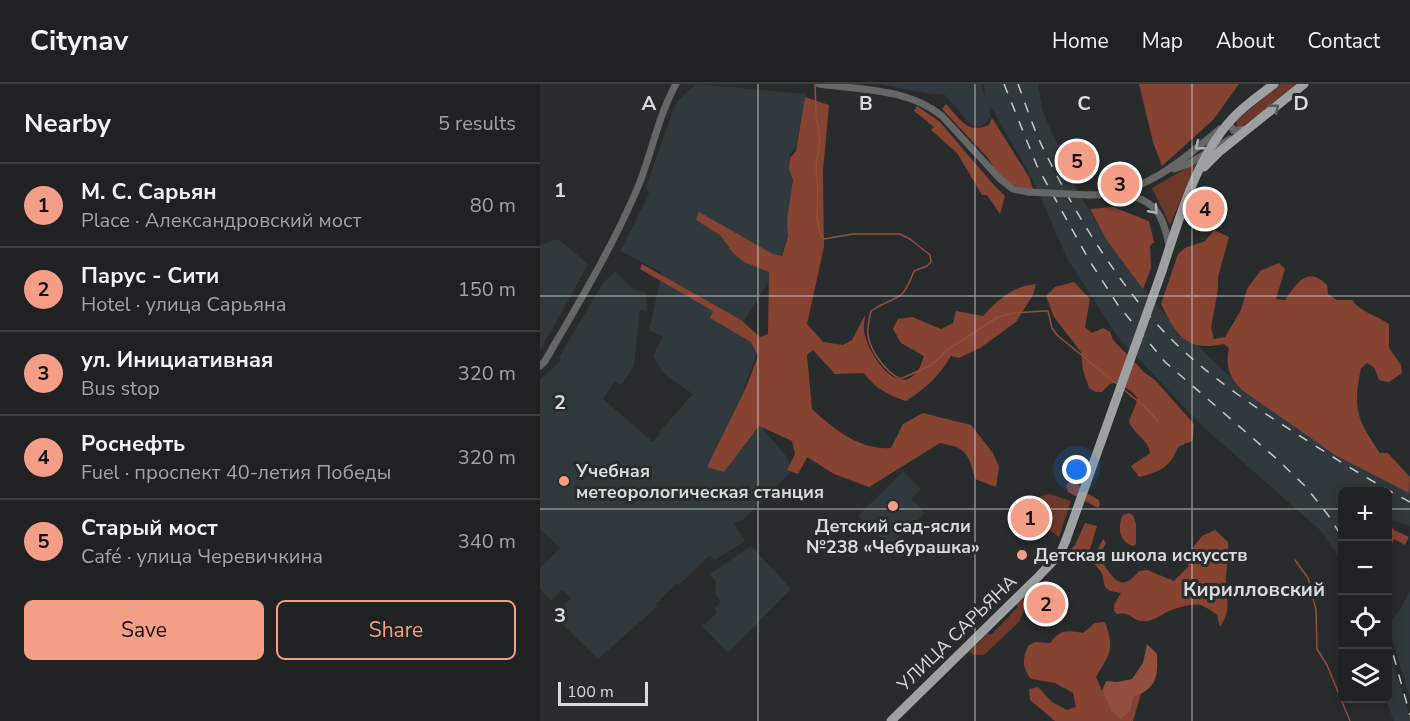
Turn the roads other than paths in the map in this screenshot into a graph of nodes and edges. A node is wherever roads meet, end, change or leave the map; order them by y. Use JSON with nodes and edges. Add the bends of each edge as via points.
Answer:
{"nodes":[{"id":1,"x":676,"y":84,"type":"edge"},
{"id":2,"x":819,"y":84,"type":"edge"},
{"id":3,"x":1274,"y":84,"type":"edge"},
{"id":4,"x":1304,"y":84,"type":"edge"},
{"id":5,"x":1231,"y":120,"type":"junction"},
{"id":6,"x":1250,"y":127,"type":"junction"},
{"id":7,"x":1209,"y":151,"type":"junction"},
{"id":8,"x":1166,"y":172,"type":"junction"},
{"id":9,"x":1198,"y":173,"type":"junction"},
{"id":10,"x":1118,"y":192,"type":"junction"},
{"id":11,"x":1170,"y":247,"type":"junction"},
{"id":12,"x":540,"y":366,"type":"edge"},
{"id":13,"x":891,"y":721,"type":"edge"}],
"edges":[{"from":1,"to":12,"type":"street","via":[[638,187],[607,254]]},
{"from":2,"to":10,"type":"street","bridge":true,"via":[[914,98],[942,116],[1013,189],[1089,195]]},
{"from":3,"to":5,"type":"main road","name":"УЛИЦА САРЬЯНА"},
{"from":6,"to":4,"type":"main road","one_way":true},
{"from":5,"to":6,"type":"street","via":[[1234,131]]},
{"from":5,"to":7,"type":"main road","name":"УЛИЦА САРЬЯНА"},
{"from":5,"to":8,"type":"street","one_way":true},
{"from":6,"to":7,"type":"street"},
{"from":6,"to":9,"type":"main road"},
{"from":7,"to":8,"type":"street"},
{"from":7,"to":9,"type":"main road","name":"УЛИЦА САРЬЯНА"},
{"from":8,"to":10,"type":"street"},
{"from":9,"to":11,"type":"main road","name":"УЛИЦА САРЬЯНА"},
{"from":10,"to":11,"type":"street","one_way":true,"via":[[1145,200],[1156,210]]},
{"from":11,"to":13,"type":"main road","name":"УЛИЦА САРЬЯНА","bridge":true,"via":[[1059,554]]}]}
